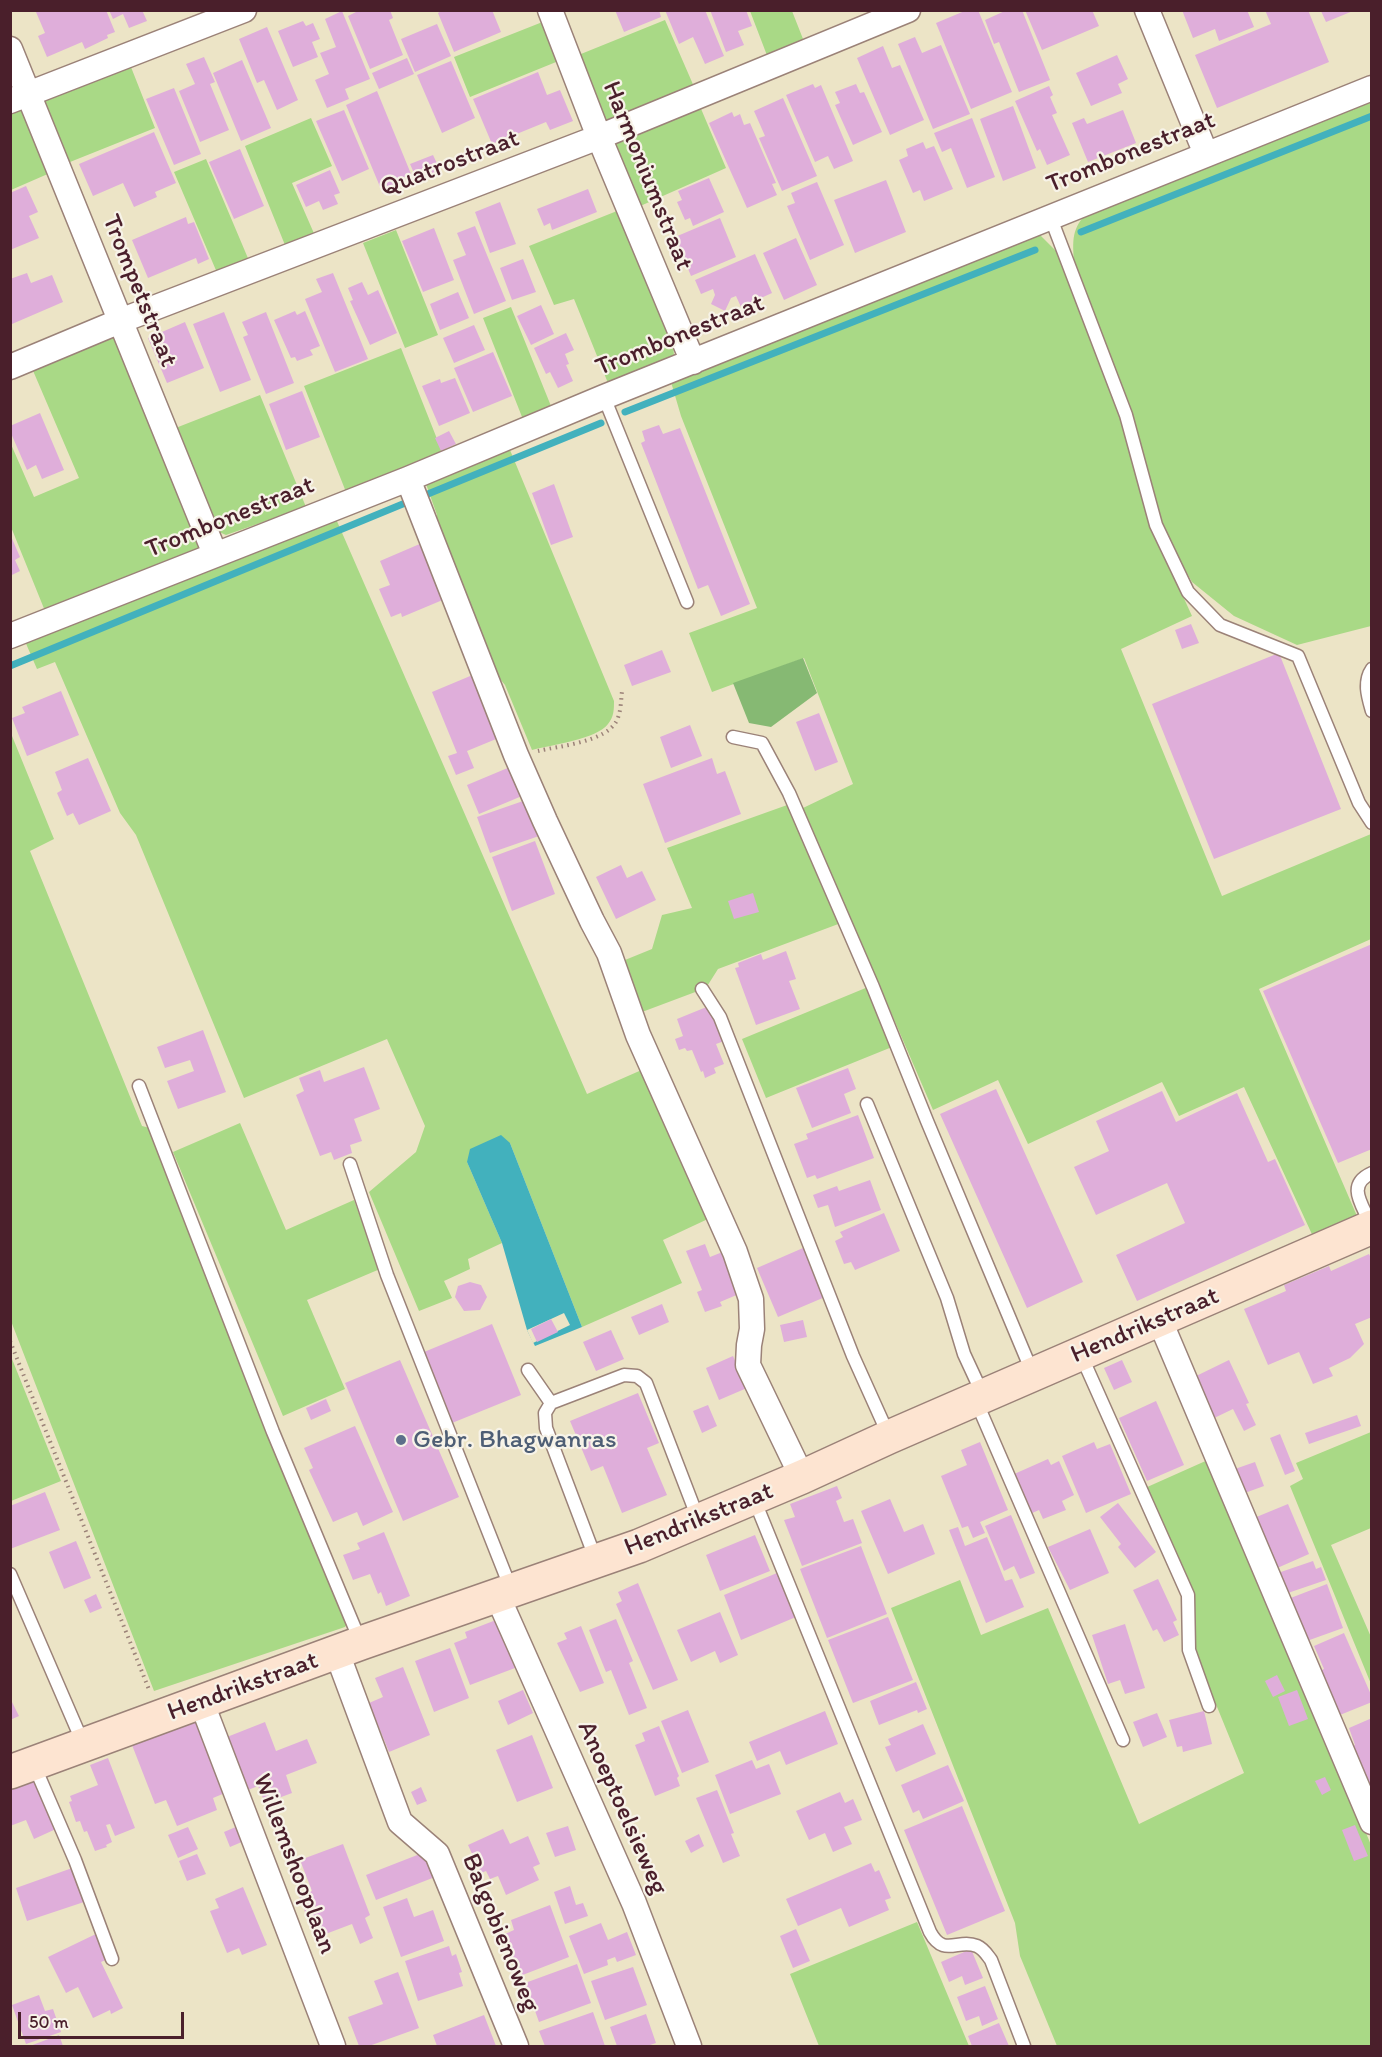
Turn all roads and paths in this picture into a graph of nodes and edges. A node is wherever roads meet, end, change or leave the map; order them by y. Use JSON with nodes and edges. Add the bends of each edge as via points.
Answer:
{"nodes":[{"id":1,"x":244,"y":10,"type":"edge"},
{"id":2,"x":550,"y":10,"type":"edge"},
{"id":3,"x":908,"y":10,"type":"edge"},
{"id":4,"x":1148,"y":10,"type":"edge"},
{"id":5,"x":10,"y":49,"type":"edge"},
{"id":6,"x":1371,"y":88,"type":"edge"},
{"id":7,"x":20,"y":97,"type":"edge"},
{"id":8,"x":599,"y":137,"type":"junction"},
{"id":9,"x":1206,"y":154,"type":"junction"},
{"id":10,"x":1050,"y":216,"type":"junction"},
{"id":11,"x":120,"y":321,"type":"junction"},
{"id":12,"x":693,"y":362,"type":"junction"},
{"id":13,"x":10,"y":368,"type":"edge"},
{"id":14,"x":604,"y":397,"type":"junction"},
{"id":15,"x":408,"y":479,"type":"junction"},
{"id":16,"x":215,"y":554,"type":"junction"},
{"id":17,"x":687,"y":602,"type":"dead end"},
{"id":18,"x":10,"y":636,"type":"edge"},
{"id":19,"x":1371,"y":669,"type":"edge"},
{"id":20,"x":622,"y":691,"type":"dead end"},
{"id":21,"x":1371,"y":711,"type":"edge"},
{"id":22,"x":733,"y":737,"type":"dead end"},
{"id":23,"x":516,"y":755,"type":"junction"},
{"id":24,"x":1371,"y":823,"type":"edge"},
{"id":25,"x":702,"y":989,"type":"dead end"},
{"id":26,"x":139,"y":1086,"type":"dead end"},
{"id":27,"x":867,"y":1104,"type":"dead end"},
{"id":28,"x":350,"y":1164,"type":"dead end"},
{"id":29,"x":1371,"y":1173,"type":"edge"},
{"id":30,"x":1371,"y":1227,"type":"edge"},
{"id":31,"x":1160,"y":1320,"type":"junction"},
{"id":32,"x":10,"y":1341,"type":"edge"},
{"id":33,"x":1080,"y":1354,"type":"junction"},
{"id":34,"x":528,"y":1370,"type":"dead end"},
{"id":35,"x":1033,"y":1375,"type":"junction"},
{"id":36,"x":980,"y":1398,"type":"junction"},
{"id":37,"x":551,"y":1403,"type":"junction"},
{"id":38,"x":889,"y":1437,"type":"junction"},
{"id":39,"x":802,"y":1477,"type":"junction"},
{"id":40,"x":753,"y":1498,"type":"junction"},
{"id":41,"x":699,"y":1521,"type":"junction"},
{"id":42,"x":596,"y":1561,"type":"junction"},
{"id":43,"x":10,"y":1574,"type":"edge"},
{"id":44,"x":504,"y":1593,"type":"junction"},
{"id":45,"x":349,"y":1648,"type":"junction"},
{"id":46,"x":201,"y":1701,"type":"junction"},
{"id":47,"x":1209,"y":1706,"type":"dead end"},
{"id":48,"x":159,"y":1717,"type":"junction"},
{"id":49,"x":1123,"y":1740,"type":"dead end"},
{"id":50,"x":84,"y":1744,"type":"junction"},
{"id":51,"x":22,"y":1768,"type":"edge"},
{"id":52,"x":1371,"y":1822,"type":"edge"},
{"id":53,"x":112,"y":1959,"type":"dead end"},
{"id":54,"x":333,"y":2046,"type":"edge"},
{"id":55,"x":516,"y":2046,"type":"edge"},
{"id":56,"x":689,"y":2046,"type":"edge"},
{"id":57,"x":1024,"y":2046,"type":"edge"}],
"edges":[{"from":1,"to":7,"type":"street"},
{"from":2,"to":8,"type":"street","name":"Harmoniumstraat"},
{"from":3,"to":8,"type":"street","name":"Quatrostraat"},
{"from":4,"to":9,"type":"street"},
{"from":5,"to":7,"type":"street","name":"Trompetstraat"},
{"from":6,"to":9,"type":"street","name":"Trombonestraat"},
{"from":7,"to":11,"type":"street","name":"Trompetstraat"},
{"from":8,"to":11,"type":"street","name":"Quatrostraat"},
{"from":8,"to":12,"type":"street","name":"Harmoniumstraat"},
{"from":9,"to":10,"type":"street","name":"Trombonestraat"},
{"from":10,"to":12,"type":"street","name":"Trombonestraat"},
{"from":10,"to":24,"type":"lane","via":[[1126,414],[1156,525],[1188,592],[1220,625],[1298,656]]},
{"from":11,"to":13,"type":"street","name":"Quatrostraat"},
{"from":11,"to":16,"type":"street","name":"Trompetstraat"},
{"from":12,"to":14,"type":"street","name":"Trombonestraat"},
{"from":14,"to":15,"type":"street","name":"Trombonestraat"},
{"from":14,"to":17,"type":"lane"},
{"from":15,"to":16,"type":"street","name":"Trombonestraat"},
{"from":15,"to":23,"type":"street"},
{"from":16,"to":18,"type":"street","name":"Trombonestraat"},
{"from":19,"to":21,"type":"lane","via":[[1366,690]]},
{"from":20,"to":23,"type":"path","via":[[617,720],[610,730],[586,740]]},
{"from":22,"to":35,"type":"lane","via":[[762,743],[789,793]]},
{"from":23,"to":39,"type":"street","via":[[609,953],[638,1035],[735,1252],[751,1299],[748,1365]]},
{"from":25,"to":38,"type":"lane","via":[[720,1017],[853,1356]]},
{"from":26,"to":45,"type":"lane","via":[[273,1432]]},
{"from":27,"to":36,"type":"lane","via":[[948,1298]]},
{"from":28,"to":44,"type":"lane"},
{"from":29,"to":30,"type":"lane","via":[[1357,1183],[1356,1191]]},
{"from":30,"to":31,"type":"street","name":"Hendrikstraat"},
{"from":31,"to":33,"type":"street","name":"Hendrikstraat"},
{"from":31,"to":52,"type":"street"},
{"from":32,"to":48,"type":"path"},
{"from":33,"to":35,"type":"street","name":"Hendrikstraat"},
{"from":33,"to":47,"type":"lane","via":[[1188,1595],[1189,1650]]},
{"from":34,"to":37,"type":"lane"},
{"from":35,"to":36,"type":"street","name":"Hendrikstraat"},
{"from":36,"to":38,"type":"street","name":"Hendrikstraat"},
{"from":36,"to":49,"type":"lane"},
{"from":37,"to":41,"type":"lane","via":[[624,1375],[637,1376],[646,1383]]},
{"from":37,"to":42,"type":"lane","via":[[545,1413],[546,1428]]},
{"from":38,"to":39,"type":"street","name":"Hendrikstraat"},
{"from":39,"to":40,"type":"street","name":"Hendrikstraat"},
{"from":40,"to":41,"type":"street","name":"Hendrikstraat"},
{"from":40,"to":57,"type":"lane","via":[[930,1932],[943,1946],[975,1945],[984,1951]]},
{"from":41,"to":42,"type":"street","name":"Hendrikstraat"},
{"from":42,"to":44,"type":"street","name":"Hendrikstraat"},
{"from":43,"to":50,"type":"lane"},
{"from":44,"to":45,"type":"street","name":"Hendrikstraat"},
{"from":44,"to":56,"type":"street","name":"Anoeptoelsieweg","via":[[634,1903]]},
{"from":45,"to":46,"type":"street","name":"Hendrikstraat"},
{"from":45,"to":55,"type":"street","name":"Balgobienoweg","via":[[400,1822],[437,1854]]},
{"from":46,"to":48,"type":"street","name":"Hendrikstraat"},
{"from":46,"to":54,"type":"street","name":"Willemshooplaan"},
{"from":48,"to":50,"type":"street","name":"Hendrikstraat"},
{"from":50,"to":51,"type":"street","name":"Hendrikstraat"},
{"from":51,"to":53,"type":"lane","via":[[75,1860]]}]}
